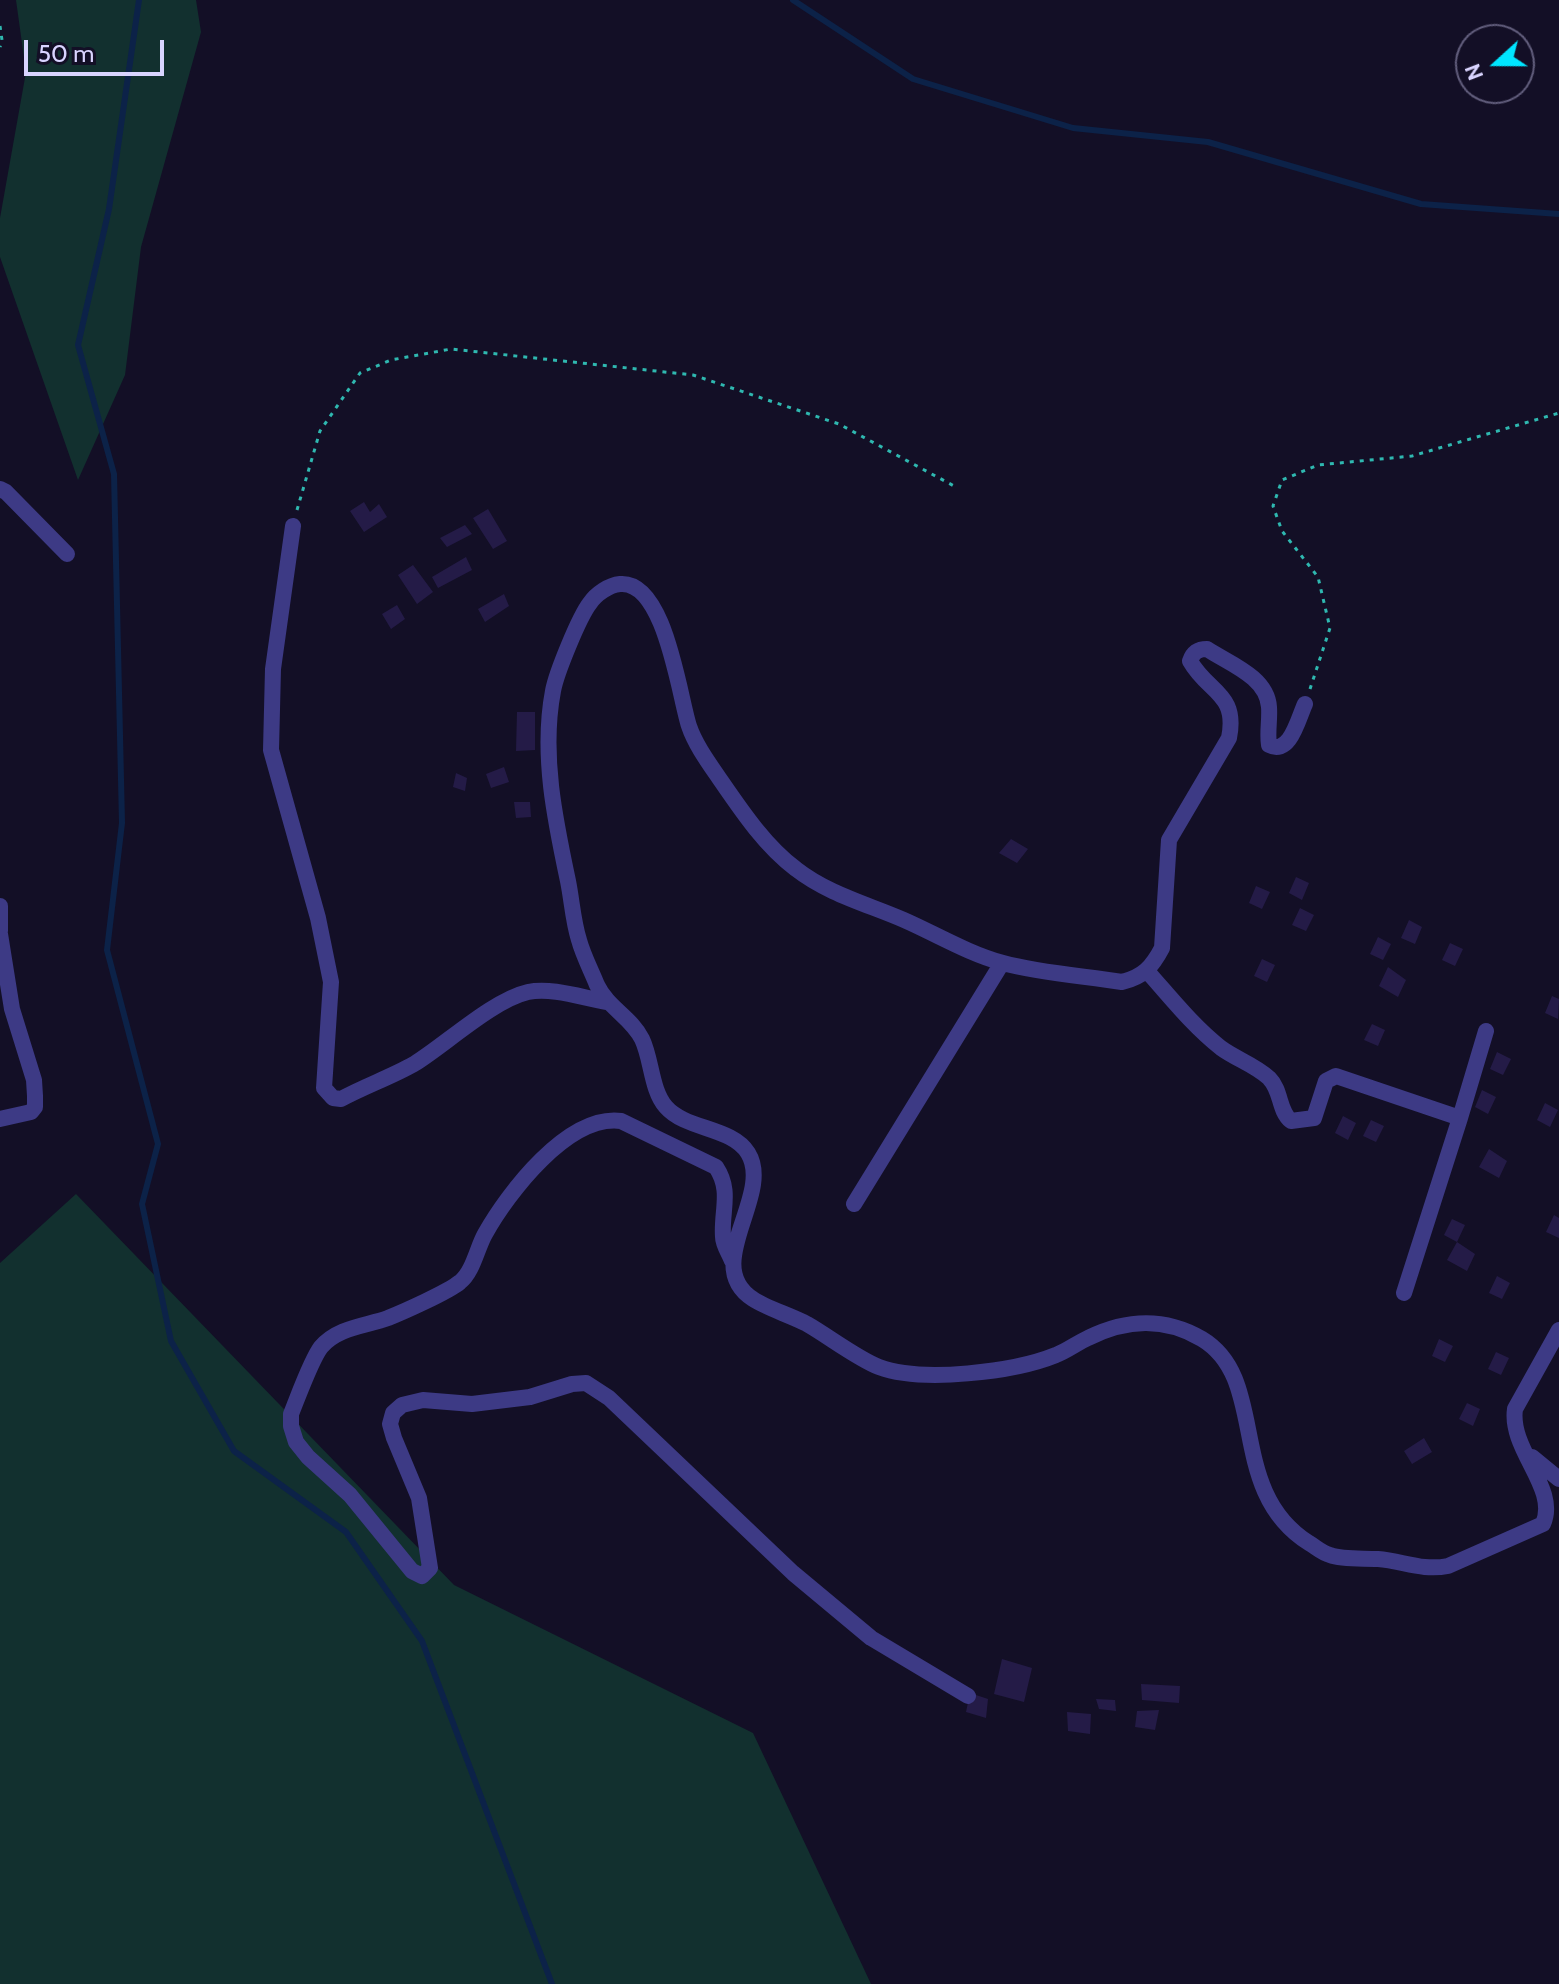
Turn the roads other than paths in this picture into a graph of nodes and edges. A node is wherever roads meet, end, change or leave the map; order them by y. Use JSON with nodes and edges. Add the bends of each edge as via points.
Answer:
{"nodes":[{"id":1,"x":0,"y":489,"type":"edge"},
{"id":2,"x":293,"y":526,"type":"road end"},
{"id":3,"x":67,"y":554,"type":"dead end"},
{"id":4,"x":1305,"y":704,"type":"road end"},
{"id":5,"x":0,"y":906,"type":"edge"},
{"id":6,"x":0,"y":932,"type":"edge"},
{"id":7,"x":1002,"y":963,"type":"junction"},
{"id":8,"x":1147,"y":971,"type":"junction"},
{"id":9,"x":607,"y":1002,"type":"junction"},
{"id":10,"x":1486,"y":1031,"type":"dead end"},
{"id":11,"x":1460,"y":1118,"type":"junction"},
{"id":12,"x":0,"y":1119,"type":"edge"},
{"id":13,"x":854,"y":1204,"type":"dead end"},
{"id":14,"x":732,"y":1261,"type":"junction"},
{"id":15,"x":1404,"y":1293,"type":"dead end"},
{"id":16,"x":1559,"y":1330,"type":"edge"},
{"id":17,"x":1525,"y":1450,"type":"junction"},
{"id":18,"x":1559,"y":1479,"type":"edge"},
{"id":19,"x":968,"y":1696,"type":"dead end"}],
"edges":[{"from":1,"to":3,"type":"street"},
{"from":2,"to":9,"type":"street","via":[[273,669],[271,750],[331,982],[324,1088],[328,1095],[341,1099],[413,1064],[527,993]]},
{"from":4,"to":8,"type":"street","via":[[1288,742],[1275,749],[1269,745],[1270,709],[1261,684],[1207,649],[1192,654],[1196,672],[1222,696],[1233,720],[1229,738],[1169,840],[1162,948]]},
{"from":5,"to":6,"type":"street"},
{"from":6,"to":12,"type":"street","via":[[12,1009],[35,1096],[31,1112]]},
{"from":7,"to":8,"type":"street","via":[[1122,982]]},
{"from":7,"to":9,"type":"street","via":[[822,887],[791,866],[757,829],[691,734],[664,628],[648,599],[632,586],[618,584],[590,601],[553,687],[549,738],[556,831],[578,938]]},
{"from":7,"to":13,"type":"street"},
{"from":8,"to":11,"type":"street","via":[[1193,1023],[1272,1081],[1291,1121],[1314,1118],[1326,1081],[1336,1076]]},
{"from":9,"to":14,"type":"street","via":[[631,1022],[642,1040],[665,1106],[745,1147],[751,1159],[752,1183]]},
{"from":10,"to":11,"type":"street"},
{"from":11,"to":15,"type":"street"},
{"from":14,"to":17,"type":"street","via":[[741,1288],[754,1300],[786,1312],[878,1367],[913,1374],[959,1375],[1024,1364],[1135,1322],[1165,1322],[1205,1341],[1226,1360],[1243,1401],[1266,1498],[1290,1531],[1330,1555],[1392,1560],[1431,1570],[1531,1531],[1543,1524],[1551,1502]]},
{"from":14,"to":19,"type":"street","via":[[723,1239],[726,1192],[716,1167],[621,1121],[592,1126],[534,1164],[485,1233],[461,1282],[389,1317],[342,1331],[321,1347],[291,1414],[296,1442],[422,1576],[430,1568],[419,1498],[394,1438],[393,1413],[423,1400],[472,1404],[586,1383],[609,1398],[793,1573],[871,1638]]},
{"from":16,"to":17,"type":"street","via":[[1515,1409],[1515,1429]]},
{"from":17,"to":18,"type":"street"}]}
